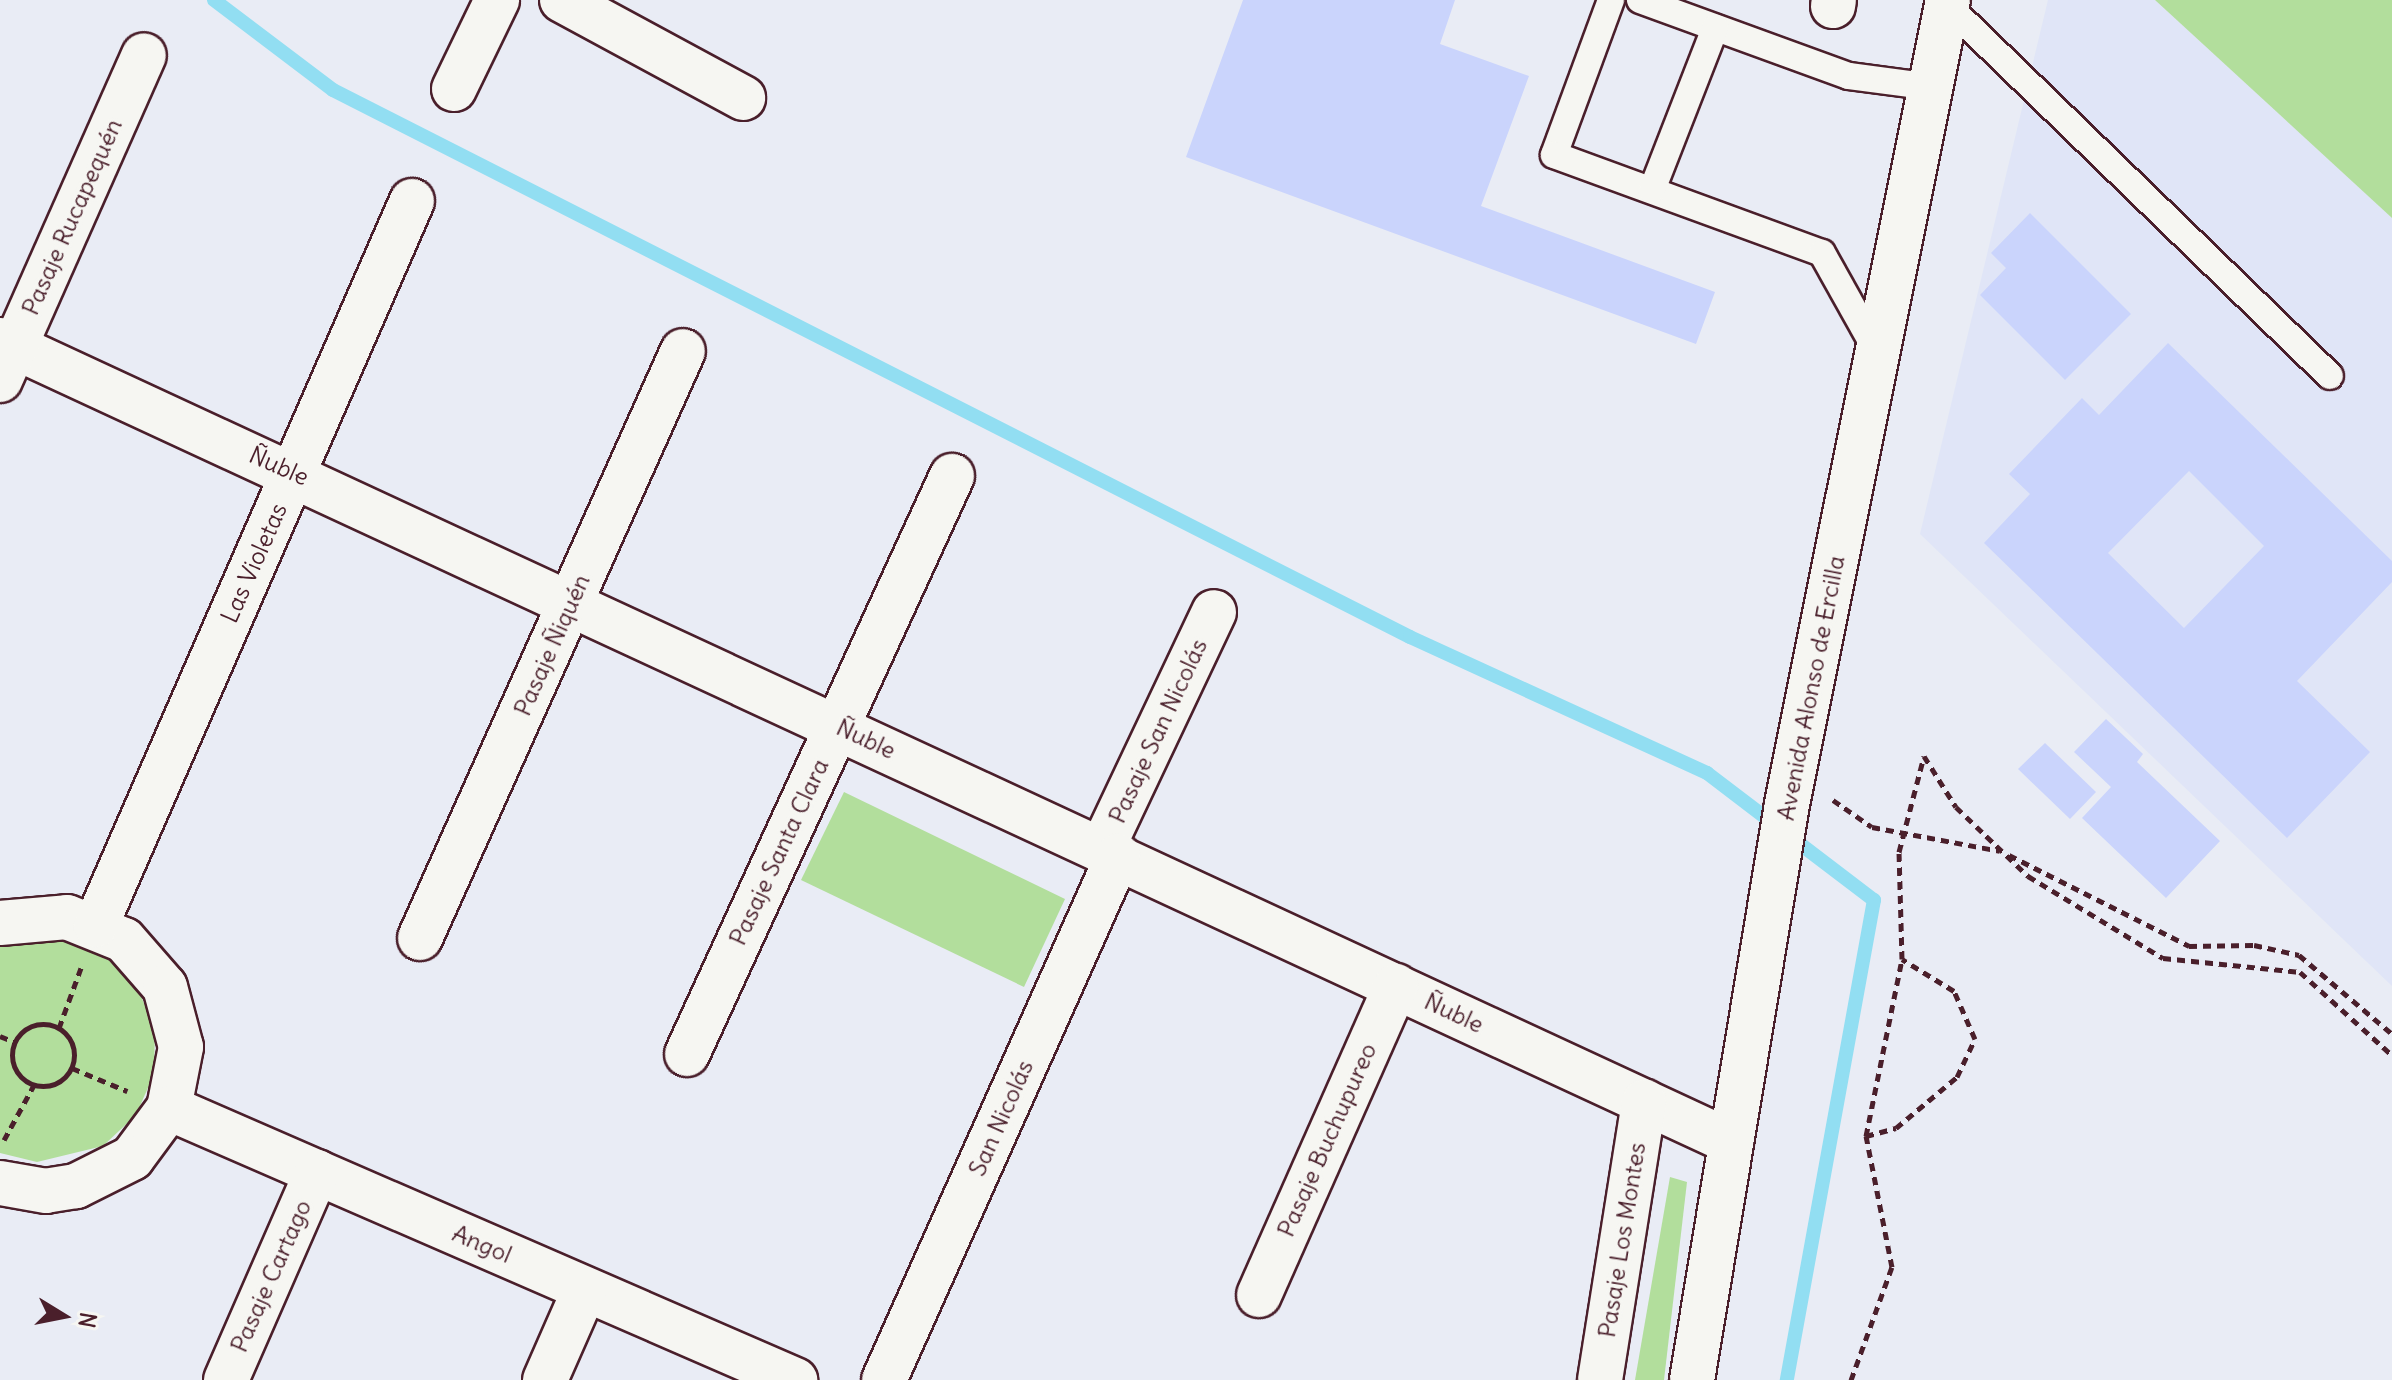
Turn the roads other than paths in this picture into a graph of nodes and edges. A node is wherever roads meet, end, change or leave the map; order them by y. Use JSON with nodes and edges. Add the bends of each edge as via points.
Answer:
{"nodes":[{"id":1,"x":497,"y":0,"type":"edge"},
{"id":2,"x":562,"y":0,"type":"edge"},
{"id":3,"x":1611,"y":0,"type":"edge"},
{"id":4,"x":1640,"y":0,"type":"edge"},
{"id":5,"x":1948,"y":3,"type":"edge"},
{"id":6,"x":1715,"y":28,"type":"junction"},
{"id":7,"x":144,"y":55,"type":"dead end"},
{"id":8,"x":1931,"y":87,"type":"junction"},
{"id":9,"x":454,"y":89,"type":"dead end"},
{"id":10,"x":743,"y":98,"type":"dead end"},
{"id":11,"x":1652,"y":190,"type":"junction"},
{"id":12,"x":412,"y":201,"type":"dead end"},
{"id":13,"x":683,"y":351,"type":"dead end"},
{"id":14,"x":1878,"y":353,"type":"junction"},
{"id":15,"x":5,"y":356,"type":"edge"},
{"id":16,"x":2330,"y":376,"type":"dead end"},
{"id":17,"x":294,"y":473,"type":"junction"},
{"id":18,"x":952,"y":476,"type":"dead end"},
{"id":19,"x":571,"y":601,"type":"junction"},
{"id":20,"x":1214,"y":612,"type":"dead end"},
{"id":21,"x":837,"y":725,"type":"junction"},
{"id":22,"x":1110,"y":852,"type":"junction"},
{"id":23,"x":0,"y":923,"type":"edge"},
{"id":24,"x":96,"y":925,"type":"junction"},
{"id":25,"x":420,"y":938,"type":"dead end"},
{"id":26,"x":1396,"y":986,"type":"junction"},
{"id":27,"x":687,"y":1054,"type":"dead end"},
{"id":28,"x":1644,"y":1101,"type":"junction"},
{"id":29,"x":169,"y":1108,"type":"junction"},
{"id":30,"x":1731,"y":1142,"type":"junction"},
{"id":31,"x":317,"y":1172,"type":"junction"},
{"id":32,"x":0,"y":1183,"type":"edge"},
{"id":33,"x":585,"y":1289,"type":"junction"},
{"id":34,"x":1259,"y":1295,"type":"dead end"},
{"id":35,"x":226,"y":1380,"type":"edge"},
{"id":36,"x":545,"y":1380,"type":"edge"},
{"id":37,"x":795,"y":1380,"type":"edge"},
{"id":38,"x":884,"y":1380,"type":"edge"},
{"id":39,"x":1600,"y":1380,"type":"edge"},
{"id":40,"x":1692,"y":1380,"type":"edge"}],
"edges":[{"from":1,"to":9,"type":"street"},
{"from":2,"to":10,"type":"street"},
{"from":3,"to":11,"type":"lane","via":[[1554,155]]},
{"from":4,"to":6,"type":"lane"},
{"from":5,"to":8,"type":"street","name":"Avenida Alonso de Ercilla"},
{"from":5,"to":16,"type":"lane"},
{"from":6,"to":8,"type":"lane","via":[[1849,76]]},
{"from":6,"to":11,"type":"lane"},
{"from":7,"to":15,"type":"street","name":"Pasaje Rucapequén"},
{"from":8,"to":14,"type":"street","name":"Avenida Alonso de Ercilla"},
{"from":11,"to":14,"type":"lane","via":[[1822,253]]},
{"from":12,"to":17,"type":"street","name":"Las Violetas"},
{"from":13,"to":19,"type":"street","name":"Pasaje Ñiquén"},
{"from":14,"to":30,"type":"street","name":"Avenida Alonso de Ercilla","via":[[1790,789]]},
{"from":15,"to":17,"type":"street","name":"Ñuble"},
{"from":17,"to":19,"type":"street","name":"Ñuble"},
{"from":17,"to":24,"type":"street","name":"Las Violetas"},
{"from":18,"to":21,"type":"street","name":"Pasaje Santa Clara"},
{"from":19,"to":21,"type":"street","name":"Ñuble"},
{"from":19,"to":25,"type":"street","name":"Pasaje Ñiquén"},
{"from":20,"to":22,"type":"street","name":"Pasaje San Nicolás"},
{"from":21,"to":22,"type":"street","name":"Ñuble"},
{"from":21,"to":27,"type":"street","name":"Pasaje Santa Clara"},
{"from":22,"to":26,"type":"street","name":"Ñuble"},
{"from":22,"to":38,"type":"street","name":"San Nicolás"},
{"from":23,"to":24,"type":"street","via":[[36,915]]},
{"from":24,"to":29,"type":"street","via":[[124,940],[165,987],[181,1047]]},
{"from":26,"to":28,"type":"street","name":"Ñuble"},
{"from":26,"to":34,"type":"street","name":"Pasaje Buchupureo"},
{"from":28,"to":30,"type":"street","name":"Ñuble"},
{"from":28,"to":39,"type":"street","name":"Pasaje Los Montes"},
{"from":29,"to":31,"type":"street","name":"Angol"},
{"from":29,"to":32,"type":"street","via":[[132,1158],[106,1175],[46,1191]]},
{"from":30,"to":40,"type":"street","name":"Avenida Alonso de Ercilla"},
{"from":31,"to":33,"type":"street","name":"Angol"},
{"from":31,"to":35,"type":"street","name":"Pasaje Cartago"},
{"from":33,"to":36,"type":"street"},
{"from":33,"to":37,"type":"street","name":"Angol"}]}
